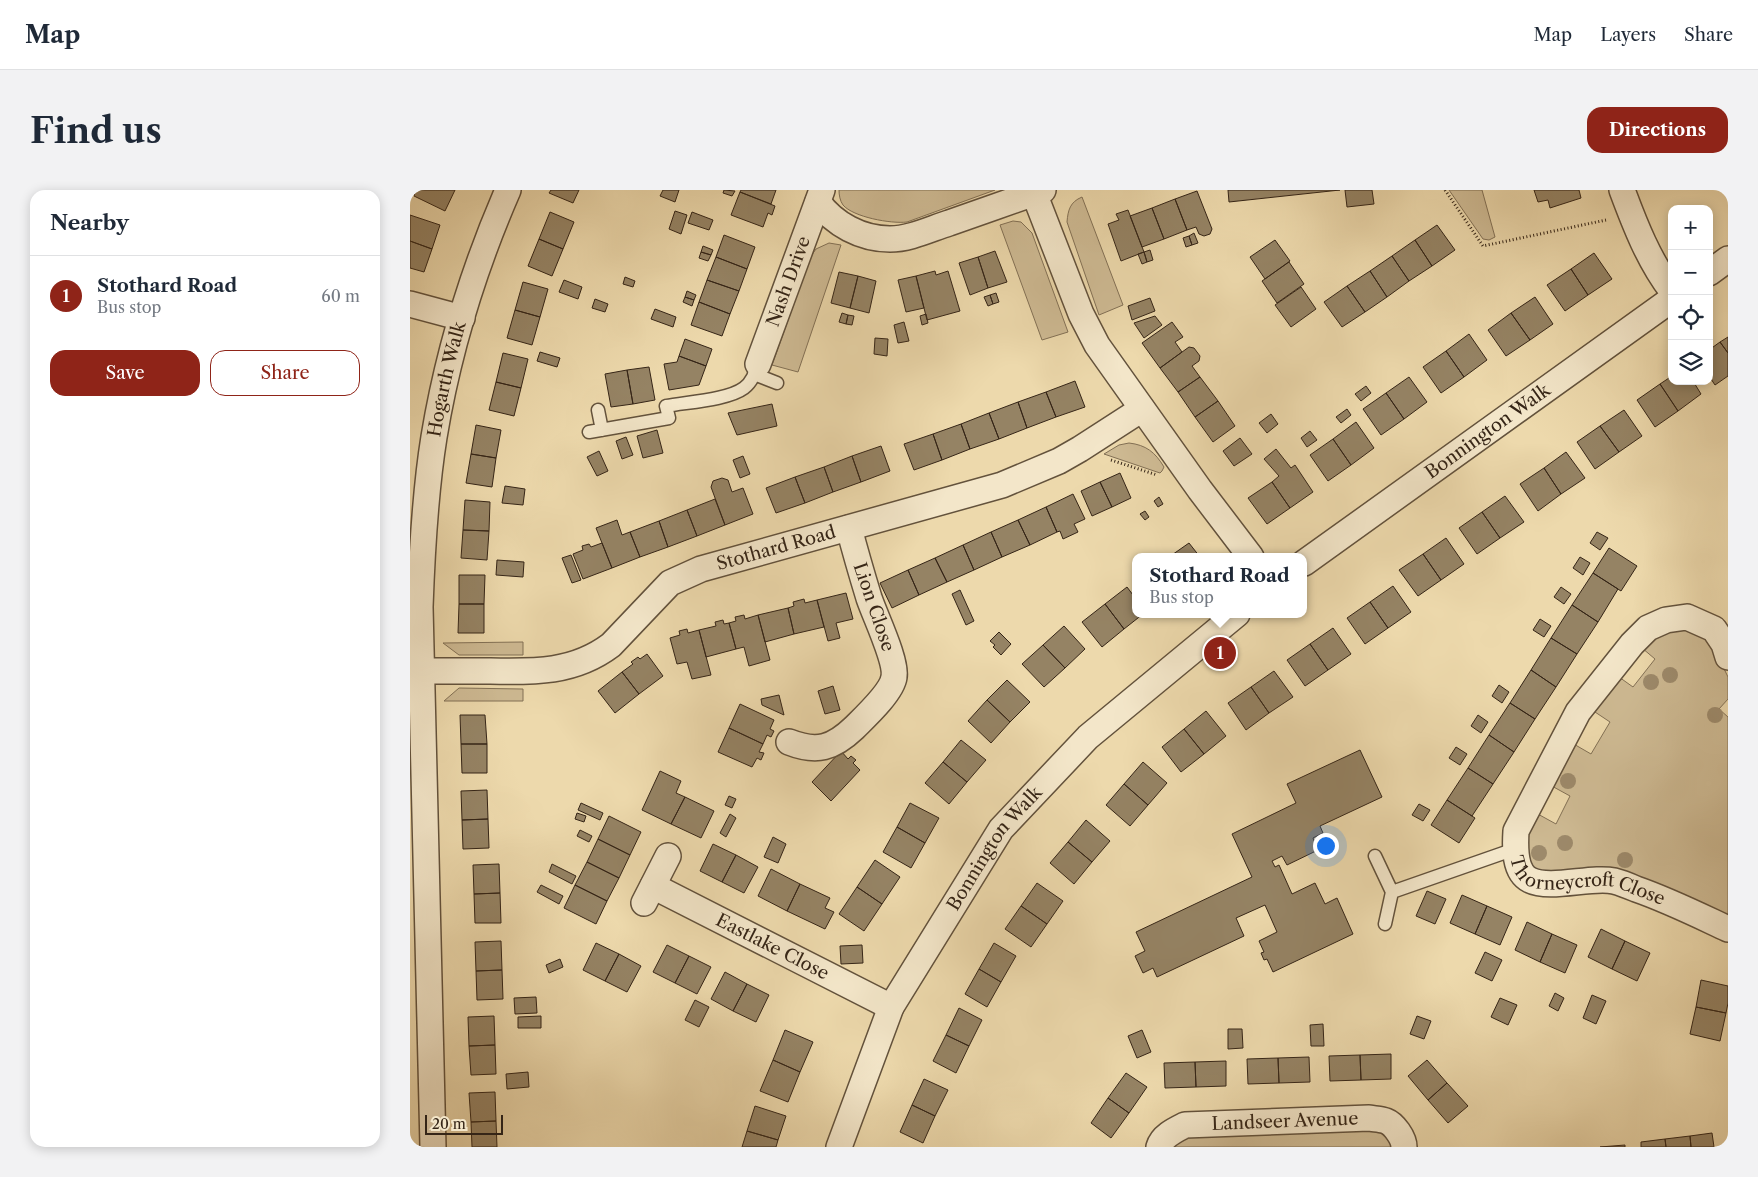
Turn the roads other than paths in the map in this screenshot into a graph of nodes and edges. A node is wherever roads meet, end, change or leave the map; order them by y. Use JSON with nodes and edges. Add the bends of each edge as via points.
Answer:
{"nodes":[{"id":1,"x":508,"y":190,"type":"edge"},
{"id":2,"x":1622,"y":190,"type":"edge"},
{"id":3,"x":1038,"y":192,"type":"edge"},
{"id":4,"x":820,"y":196,"type":"edge"},
{"id":5,"x":1728,"y":259,"type":"edge"},
{"id":6,"x":1713,"y":270,"type":"edge"},
{"id":7,"x":1668,"y":285,"type":"edge"},
{"id":8,"x":1668,"y":302,"type":"edge"},
{"id":9,"x":410,"y":304,"type":"edge"},
{"id":10,"x":462,"y":318,"type":"junction"},
{"id":11,"x":756,"y":369,"type":"junction"},
{"id":12,"x":777,"y":383,"type":"dead end"},
{"id":13,"x":1142,"y":409,"type":"junction"},
{"id":14,"x":598,"y":410,"type":"dead end"},
{"id":15,"x":602,"y":430,"type":"junction"},
{"id":16,"x":589,"y":432,"type":"dead end"},
{"id":17,"x":849,"y":528,"type":"junction"},
{"id":18,"x":1248,"y":553,"type":"edge"},
{"id":19,"x":1307,"y":561,"type":"edge"},
{"id":20,"x":1232,"y":618,"type":"edge"},
{"id":21,"x":1721,"y":621,"type":"edge"},
{"id":22,"x":1728,"y":657,"type":"edge"},
{"id":23,"x":422,"y":671,"type":"junction"},
{"id":24,"x":789,"y":742,"type":"dead end"},
{"id":25,"x":1515,"y":849,"type":"junction"},
{"id":26,"x":668,"y":856,"type":"dead end"},
{"id":27,"x":1375,"y":856,"type":"dead end"},
{"id":28,"x":1392,"y":892,"type":"junction"},
{"id":29,"x":1385,"y":924,"type":"dead end"},
{"id":30,"x":1728,"y":929,"type":"edge"},
{"id":31,"x":891,"y":1007,"type":"junction"},
{"id":32,"x":433,"y":1147,"type":"edge"},
{"id":33,"x":839,"y":1147,"type":"edge"},
{"id":34,"x":1159,"y":1147,"type":"edge"},
{"id":35,"x":1404,"y":1147,"type":"edge"}],
"edges":[{"from":1,"to":10,"type":"street","name":"Hogarth Walk"},
{"from":2,"to":7,"type":"street","via":[[1655,265]]},
{"from":3,"to":4,"type":"street","via":[[916,234],[890,239],[869,236],[843,226],[826,214]]},
{"from":3,"to":13,"type":"street","via":[[1090,332]]},
{"from":4,"to":11,"type":"street","name":"Nash Drive"},
{"from":5,"to":6,"type":"street"},
{"from":8,"to":19,"type":"street","name":"Bonnington Walk"},
{"from":9,"to":10,"type":"street"},
{"from":10,"to":23,"type":"street","name":"Hogarth Walk","via":[[440,404],[429,479],[422,566]]},
{"from":11,"to":12,"type":"lane"},
{"from":11,"to":15,"type":"lane","name":"Nash Drive","via":[[744,388],[727,396],[666,402],[669,418]]},
{"from":13,"to":17,"type":"street","name":"Stothard Road","via":[[1059,461],[1002,485]]},
{"from":13,"to":18,"type":"street"},
{"from":14,"to":15,"type":"lane"},
{"from":15,"to":16,"type":"lane","name":"Nash Drive"},
{"from":17,"to":23,"type":"street","name":"Stothard Road","via":[[701,569],[676,579],[611,645],[570,665],[529,672]]},
{"from":17,"to":24,"type":"street","name":"Lion Close","via":[[894,666],[898,688],[832,744],[814,749]]},
{"from":20,"to":31,"type":"street","name":"Bonnington Walk","via":[[1088,737],[1001,829]]},
{"from":21,"to":22,"type":"street","name":"Thorneycroft Close"},
{"from":21,"to":25,"type":"street","name":"Thorneycroft Close","via":[[1687,617],[1666,620],[1648,628],[1632,644],[1578,712],[1516,832]]},
{"from":23,"to":32,"type":"street","name":"Hogarth Walk"},
{"from":25,"to":28,"type":"lane"},
{"from":25,"to":30,"type":"street","name":"Thorneycroft Close","via":[[1528,880],[1537,883],[1614,881],[1652,894]]},
{"from":26,"to":31,"type":"street","name":"Eastlake Close","via":[[648,894]]},
{"from":27,"to":28,"type":"lane"},
{"from":28,"to":29,"type":"lane"},
{"from":31,"to":33,"type":"street","name":"Bonnington Walk"},
{"from":34,"to":35,"type":"street","name":"Landseer Avenue","via":[[1172,1131],[1185,1126],[1369,1118],[1386,1121],[1395,1129]]}]}
